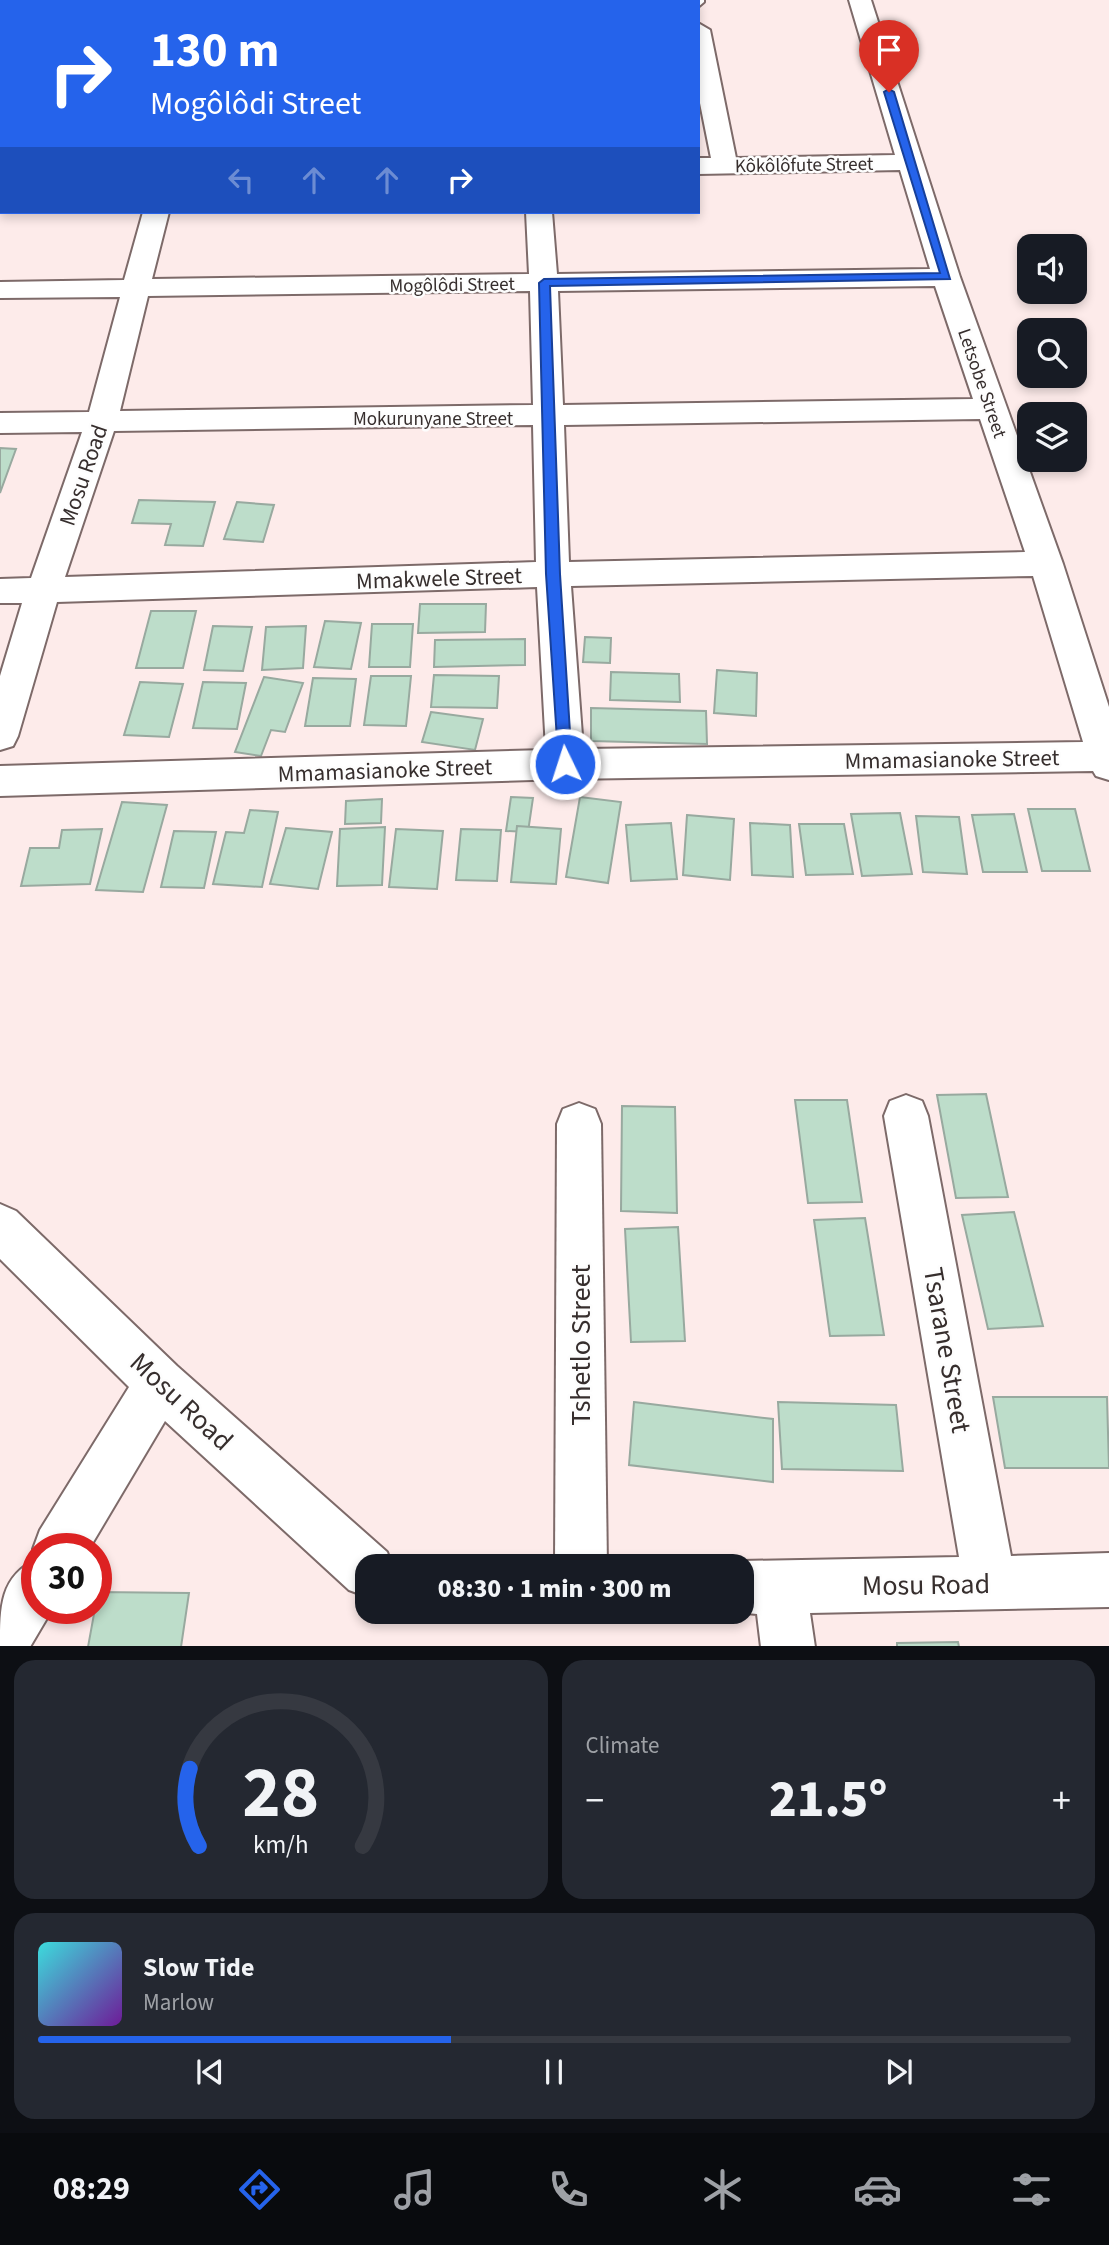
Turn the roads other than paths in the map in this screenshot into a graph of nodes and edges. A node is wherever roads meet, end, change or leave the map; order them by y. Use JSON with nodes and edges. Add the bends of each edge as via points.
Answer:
{"nodes":[{"id":1,"x":860,"y":0,"type":"edge"},
{"id":2,"x":700,"y":40,"type":"edge"},
{"id":3,"x":910,"y":162,"type":"junction"},
{"id":4,"x":700,"y":166,"type":"edge"},
{"id":5,"x":725,"y":166,"type":"junction"},
{"id":6,"x":156,"y":214,"type":"edge"},
{"id":7,"x":539,"y":214,"type":"edge"},
{"id":8,"x":946,"y":277,"type":"junction"},
{"id":9,"x":544,"y":283,"type":"junction"},
{"id":10,"x":137,"y":288,"type":"junction"},
{"id":11,"x":0,"y":290,"type":"edge"},
{"id":12,"x":992,"y":409,"type":"junction"},
{"id":13,"x":547,"y":417,"type":"junction"},
{"id":14,"x":102,"y":420,"type":"junction"},
{"id":15,"x":0,"y":423,"type":"edge"},
{"id":16,"x":1046,"y":564,"type":"junction"},
{"id":17,"x":553,"y":574,"type":"junction"},
{"id":18,"x":0,"y":591,"type":"edge"},
{"id":19,"x":43,"y":591,"type":"junction"},
{"id":20,"x":0,"y":736,"type":"edge"},
{"id":21,"x":1107,"y":761,"type":"edge"},
{"id":22,"x":565,"y":764,"type":"junction"},
{"id":23,"x":0,"y":781,"type":"edge"},
{"id":24,"x":906,"y":1116,"type":"dead end"},
{"id":25,"x":579,"y":1124,"type":"dead end"},
{"id":26,"x":0,"y":1227,"type":"edge"},
{"id":27,"x":160,"y":1382,"type":"junction"},
{"id":28,"x":69,"y":1533,"type":"edge"},
{"id":29,"x":580,"y":1554,"type":"edge"},
{"id":30,"x":355,"y":1559,"type":"edge"},
{"id":31,"x":1109,"y":1580,"type":"edge"},
{"id":32,"x":990,"y":1583,"type":"junction"},
{"id":33,"x":761,"y":1587,"type":"edge"},
{"id":34,"x":21,"y":1611,"type":"edge"},
{"id":35,"x":2,"y":1641,"type":"edge"},
{"id":36,"x":788,"y":1646,"type":"edge"}],
"edges":[{"from":1,"to":3,"type":"street","name":"Letsobe Street"},
{"from":2,"to":5,"type":"street"},
{"from":3,"to":5,"type":"street","name":"Kôkôlôfute Street"},
{"from":3,"to":8,"type":"street","name":"Letsobe Street"},
{"from":4,"to":5,"type":"street","name":"Kôkôlôfute Street"},
{"from":6,"to":10,"type":"street","name":"Mosu Road"},
{"from":7,"to":9,"type":"street"},
{"from":8,"to":9,"type":"street","name":"Mogôlôdi Street"},
{"from":8,"to":12,"type":"street","name":"Letsobe Street"},
{"from":9,"to":10,"type":"street","name":"Mogôlôdi Street"},
{"from":9,"to":13,"type":"street"},
{"from":10,"to":11,"type":"street","name":"Mogôlôdi Street"},
{"from":10,"to":14,"type":"street","name":"Mosu Road"},
{"from":12,"to":13,"type":"street","name":"Mokurunyane Street"},
{"from":12,"to":16,"type":"street","name":"Letsobe Street"},
{"from":13,"to":14,"type":"street","name":"Mokurunyane Street"},
{"from":13,"to":17,"type":"street"},
{"from":14,"to":15,"type":"street","name":"Mokurunyane Street"},
{"from":14,"to":19,"type":"street","name":"Mosu Road"},
{"from":16,"to":17,"type":"street","name":"Mmakwele Street"},
{"from":16,"to":21,"type":"street","name":"Letsobe Street"},
{"from":17,"to":19,"type":"street","name":"Mmakwele Street"},
{"from":17,"to":22,"type":"street"},
{"from":18,"to":19,"type":"street","name":"Mmakwele Street"},
{"from":19,"to":20,"type":"street","name":"Mosu Road"},
{"from":21,"to":22,"type":"street","name":"Mmamasianoke Street"},
{"from":22,"to":23,"type":"street","name":"Mmamasianoke Street"},
{"from":24,"to":32,"type":"street","name":"Tsarane Street"},
{"from":25,"to":29,"type":"street","name":"Tshetlo Street"},
{"from":26,"to":27,"type":"street","name":"Mosu Road"},
{"from":27,"to":28,"type":"street"},
{"from":27,"to":30,"type":"street","name":"Mosu Road"},
{"from":31,"to":32,"type":"street","name":"Mosu Road"},
{"from":32,"to":33,"type":"street","name":"Mosu Road"},
{"from":33,"to":36,"type":"street"},
{"from":34,"to":35,"type":"street"}]}
